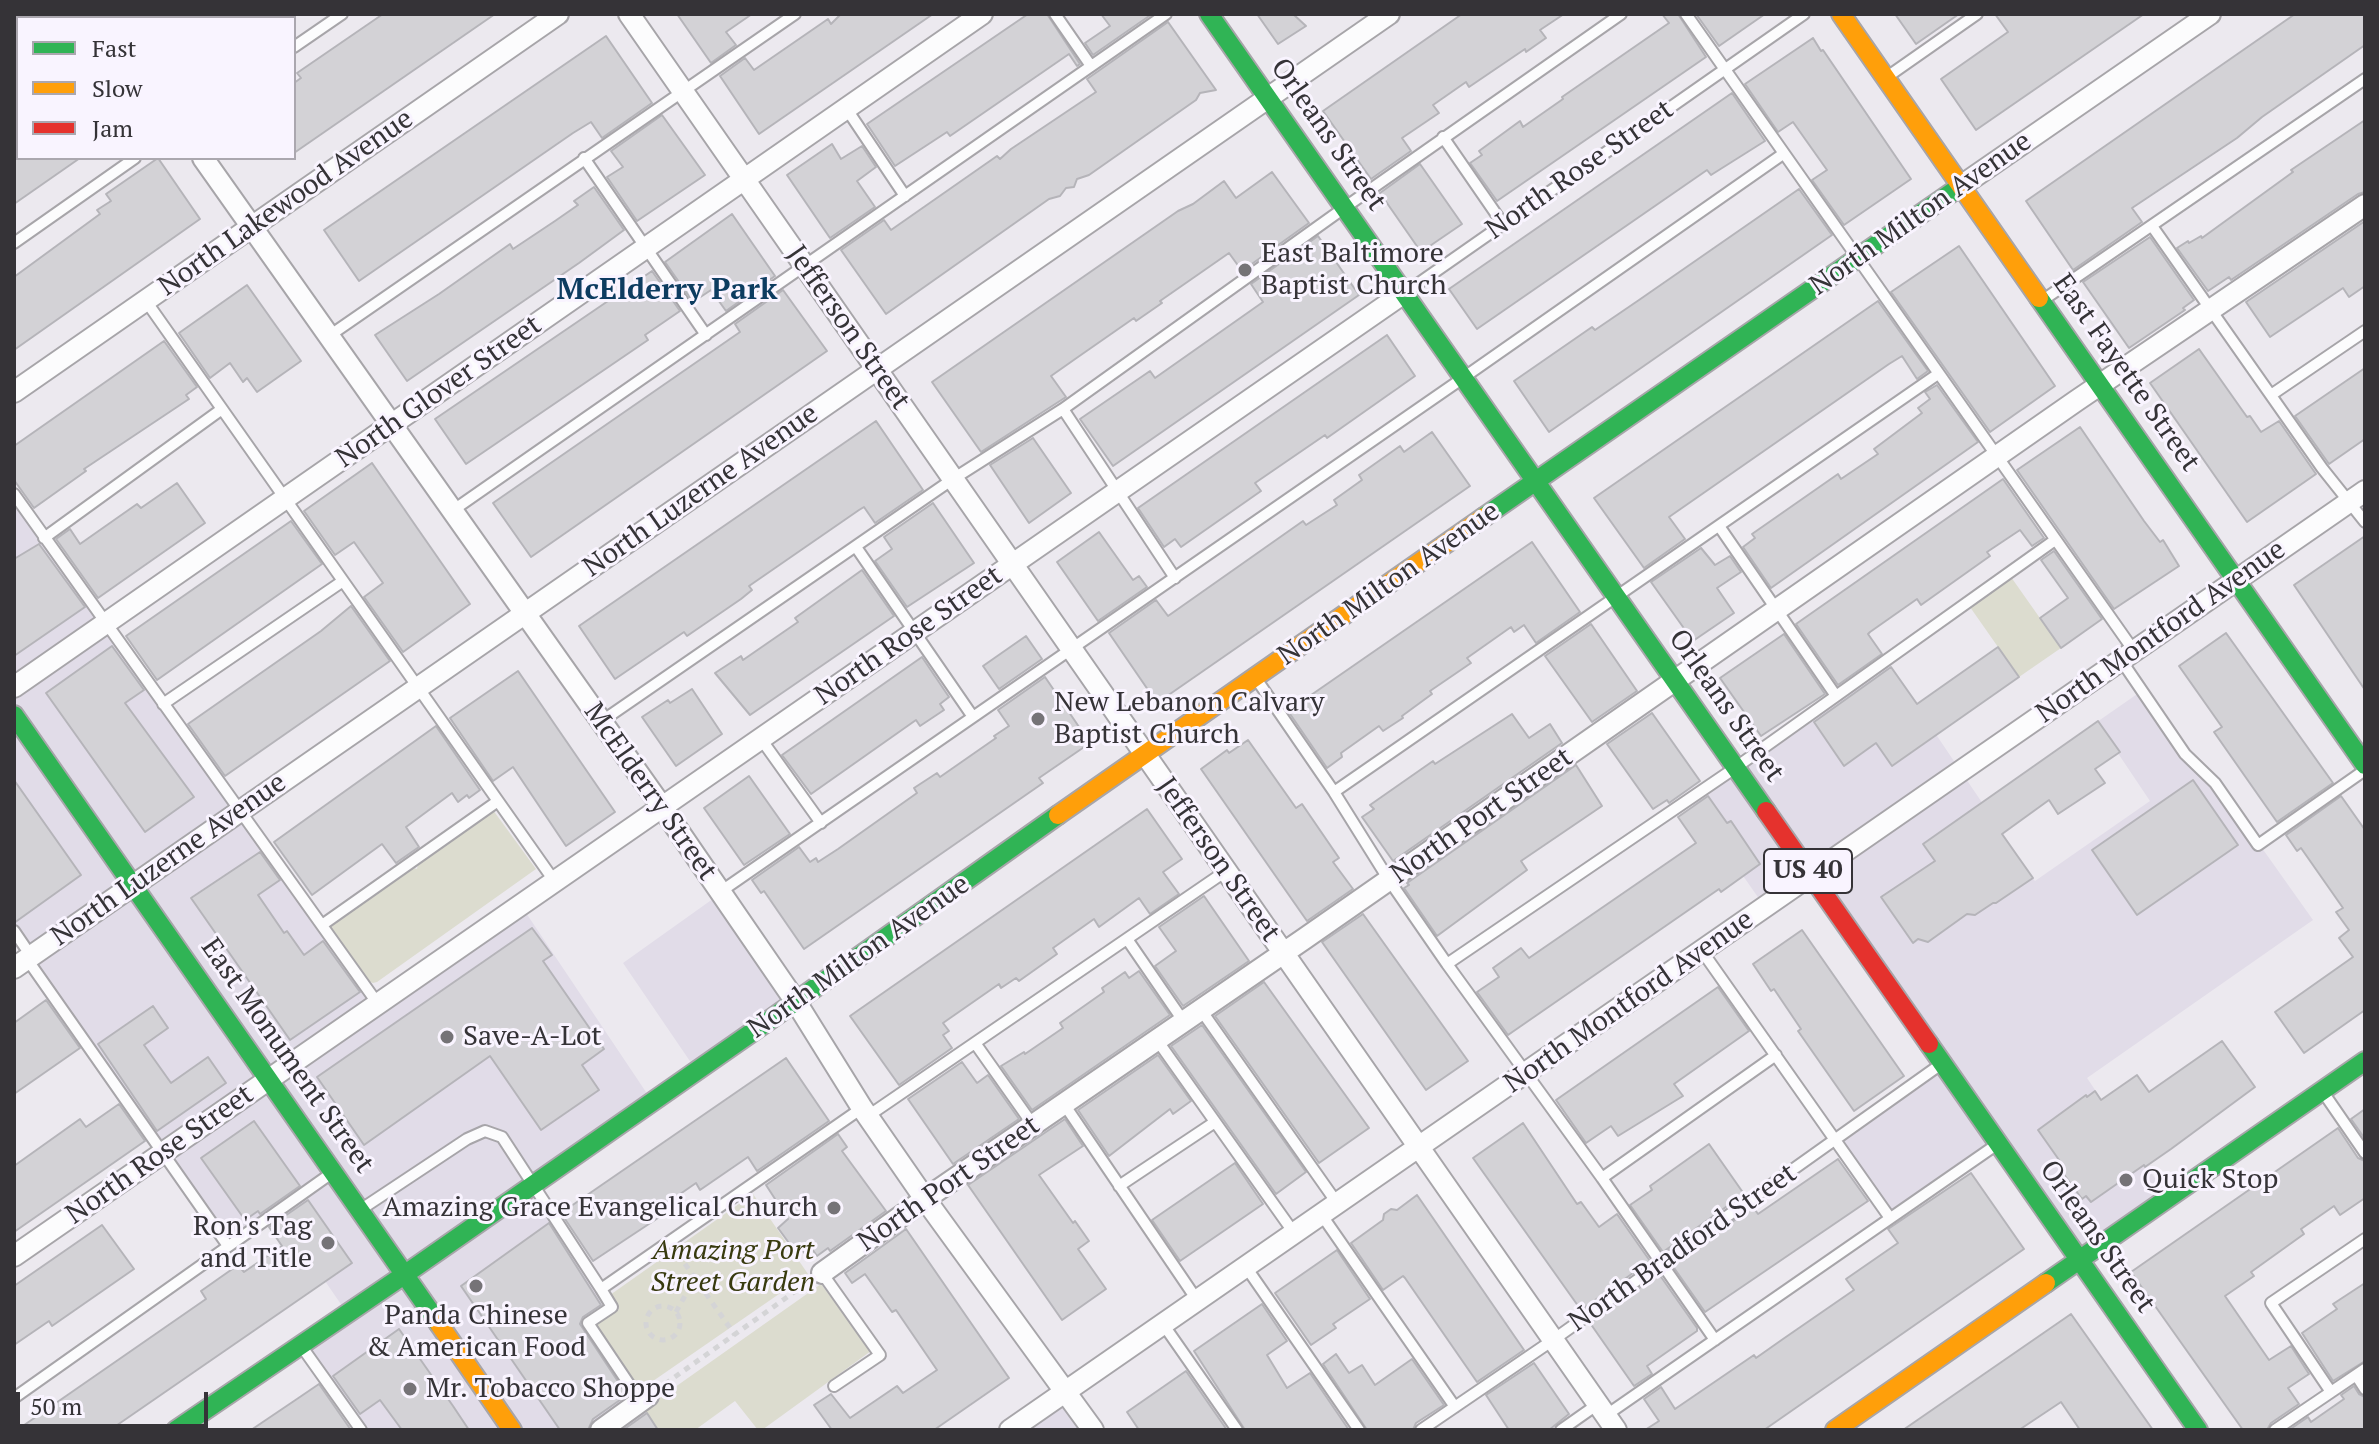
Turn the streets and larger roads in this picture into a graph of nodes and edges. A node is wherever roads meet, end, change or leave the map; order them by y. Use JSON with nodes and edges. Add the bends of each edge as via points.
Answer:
{"nodes":[{"id":1,"x":558,"y":14,"type":"edge"},
{"id":2,"x":629,"y":14,"type":"edge"},
{"id":3,"x":982,"y":14,"type":"edge"},
{"id":4,"x":1209,"y":14,"type":"edge"},
{"id":5,"x":1389,"y":14,"type":"edge"},
{"id":6,"x":1841,"y":14,"type":"edge"},
{"id":7,"x":2210,"y":14,"type":"edge"},
{"id":8,"x":1268,"y":99,"type":"junction"},
{"id":9,"x":204,"y":160,"type":"edge"},
{"id":10,"x":744,"y":179,"type":"junction"},
{"id":11,"x":1961,"y":186,"type":"junction"},
{"id":12,"x":2365,"y":205,"type":"edge"},
{"id":13,"x":251,"y":227,"type":"junction"},
{"id":14,"x":1404,"y":293,"type":"junction"},
{"id":15,"x":876,"y":369,"type":"junction"},
{"id":16,"x":2100,"y":385,"type":"junction"},
{"id":17,"x":14,"y":392,"type":"edge"},
{"id":18,"x":391,"y":425,"type":"junction"},
{"id":19,"x":1536,"y":482,"type":"junction"},
{"id":20,"x":2357,"y":496,"type":"edge"},
{"id":21,"x":1012,"y":564,"type":"junction"},
{"id":22,"x":2236,"y":580,"type":"junction"},
{"id":23,"x":526,"y":613,"type":"junction"},
{"id":24,"x":1675,"y":682,"type":"junction"},
{"id":25,"x":14,"y":687,"type":"edge"},
{"id":26,"x":14,"y":715,"type":"edge"},
{"id":27,"x":1144,"y":754,"type":"junction"},
{"id":28,"x":2365,"y":768,"type":"edge"},
{"id":29,"x":662,"y":807,"type":"junction"},
{"id":30,"x":1811,"y":876,"type":"junction"},
{"id":31,"x":133,"y":885,"type":"junction"},
{"id":32,"x":1283,"y":953,"type":"junction"},
{"id":33,"x":24,"y":961,"type":"edge"},
{"id":34,"x":796,"y":1002,"type":"junction"},
{"id":35,"x":2363,"y":1067,"type":"edge"},
{"id":36,"x":270,"y":1079,"type":"junction"},
{"id":37,"x":1418,"y":1147,"type":"junction"},
{"id":38,"x":925,"y":1199,"type":"junction"},
{"id":39,"x":14,"y":1256,"type":"edge"},
{"id":40,"x":2079,"y":1261,"type":"junction"},
{"id":41,"x":822,"y":1273,"type":"road end"},
{"id":42,"x":404,"y":1275,"type":"junction"},
{"id":43,"x":1066,"y":1391,"type":"junction"},
{"id":44,"x":645,"y":1399,"type":"road end"},
{"id":45,"x":1606,"y":1417,"type":"edge"},
{"id":46,"x":176,"y":1430,"type":"edge"},
{"id":47,"x":512,"y":1430,"type":"edge"},
{"id":48,"x":601,"y":1430,"type":"edge"},
{"id":49,"x":1010,"y":1430,"type":"edge"},
{"id":50,"x":1093,"y":1430,"type":"edge"},
{"id":51,"x":1835,"y":1430,"type":"edge"},
{"id":52,"x":2198,"y":1430,"type":"edge"}],
"edges":[{"from":1,"to":13,"type":"street","name":"North Lakewood Avenue"},
{"from":2,"to":10,"type":"street","name":"Jefferson Street"},
{"from":3,"to":10,"type":"street","name":"North Glover Street"},
{"from":4,"to":8,"type":"main road","name":"Orleans Street","number":"US 40"},
{"from":5,"to":8,"type":"street","name":"North Luzerne Avenue"},
{"from":6,"to":11,"type":"main road","name":"East Fayette Street"},
{"from":7,"to":11,"type":"street","name":"North Milton Avenue"},
{"from":8,"to":14,"type":"main road","name":"Orleans Street","number":"US 40"},
{"from":8,"to":15,"type":"street","name":"North Luzerne Avenue"},
{"from":9,"to":13,"type":"street","name":"McElderry Street"},
{"from":10,"to":15,"type":"street","name":"Jefferson Street"},
{"from":10,"to":18,"type":"street","name":"North Glover Street"},
{"from":11,"to":16,"type":"main road","name":"East Fayette Street"},
{"from":11,"to":19,"type":"main road","name":"North Milton Avenue"},
{"from":12,"to":16,"type":"street","name":"North Port Street"},
{"from":13,"to":17,"type":"street","name":"North Lakewood Avenue"},
{"from":13,"to":18,"type":"street","name":"McElderry Street"},
{"from":14,"to":19,"type":"main road","name":"Orleans Street","number":"US 40"},
{"from":14,"to":21,"type":"street","name":"North Rose Street"},
{"from":15,"to":21,"type":"street","name":"Jefferson Street"},
{"from":15,"to":23,"type":"street","name":"North Luzerne Avenue"},
{"from":16,"to":22,"type":"main road","name":"East Fayette Street"},
{"from":16,"to":24,"type":"street","name":"North Port Street"},
{"from":18,"to":23,"type":"street","name":"McElderry Street"},
{"from":18,"to":25,"type":"street","name":"North Glover Street"},
{"from":19,"to":24,"type":"main road","name":"Orleans Street","number":"US 40"},
{"from":19,"to":27,"type":"main road","name":"North Milton Avenue"},
{"from":20,"to":22,"type":"street","name":"North Montford Avenue"},
{"from":21,"to":27,"type":"street","name":"Jefferson Street"},
{"from":21,"to":29,"type":"street","name":"North Rose Street"},
{"from":22,"to":28,"type":"main road","name":"East Fayette Street"},
{"from":22,"to":30,"type":"street","name":"North Montford Avenue"},
{"from":23,"to":29,"type":"street","name":"McElderry Street"},
{"from":23,"to":31,"type":"street","name":"North Luzerne Avenue"},
{"from":24,"to":30,"type":"main road","name":"Orleans Street","number":"US 40"},
{"from":24,"to":32,"type":"street","name":"North Port Street"},
{"from":26,"to":31,"type":"main road","name":"East Monument Street"},
{"from":27,"to":32,"type":"street","name":"Jefferson Street"},
{"from":27,"to":34,"type":"main road","name":"North Milton Avenue"},
{"from":29,"to":34,"type":"street","name":"McElderry Street"},
{"from":29,"to":36,"type":"street","name":"North Rose Street"},
{"from":30,"to":37,"type":"street","name":"North Montford Avenue"},
{"from":30,"to":40,"type":"main road","name":"Orleans Street","number":"US 40"},
{"from":31,"to":33,"type":"street","name":"North Luzerne Avenue"},
{"from":31,"to":36,"type":"main road","name":"East Monument Street"},
{"from":32,"to":37,"type":"street","name":"Jefferson Street"},
{"from":32,"to":38,"type":"street","name":"North Port Street"},
{"from":34,"to":38,"type":"street","name":"McElderry Street"},
{"from":34,"to":42,"type":"main road","name":"North Milton Avenue"},
{"from":35,"to":40,"type":"main road"},
{"from":36,"to":39,"type":"street","name":"North Rose Street"},
{"from":36,"to":42,"type":"main road","name":"East Monument Street"},
{"from":37,"to":43,"type":"street","name":"North Montford Avenue"},
{"from":37,"to":45,"type":"street","name":"Jefferson Street"},
{"from":38,"to":41,"type":"street","name":"North Port Street"},
{"from":38,"to":43,"type":"street","name":"McElderry Street"},
{"from":40,"to":51,"type":"main road"},
{"from":40,"to":52,"type":"main road","name":"Orleans Street","number":"US 40"},
{"from":42,"to":46,"type":"main road","name":"North Milton Avenue"},
{"from":42,"to":47,"type":"main road","name":"East Monument Street"},
{"from":43,"to":49,"type":"street","name":"North Montford Avenue"},
{"from":43,"to":50,"type":"street","name":"McElderry Street"},
{"from":44,"to":48,"type":"street"}]}
